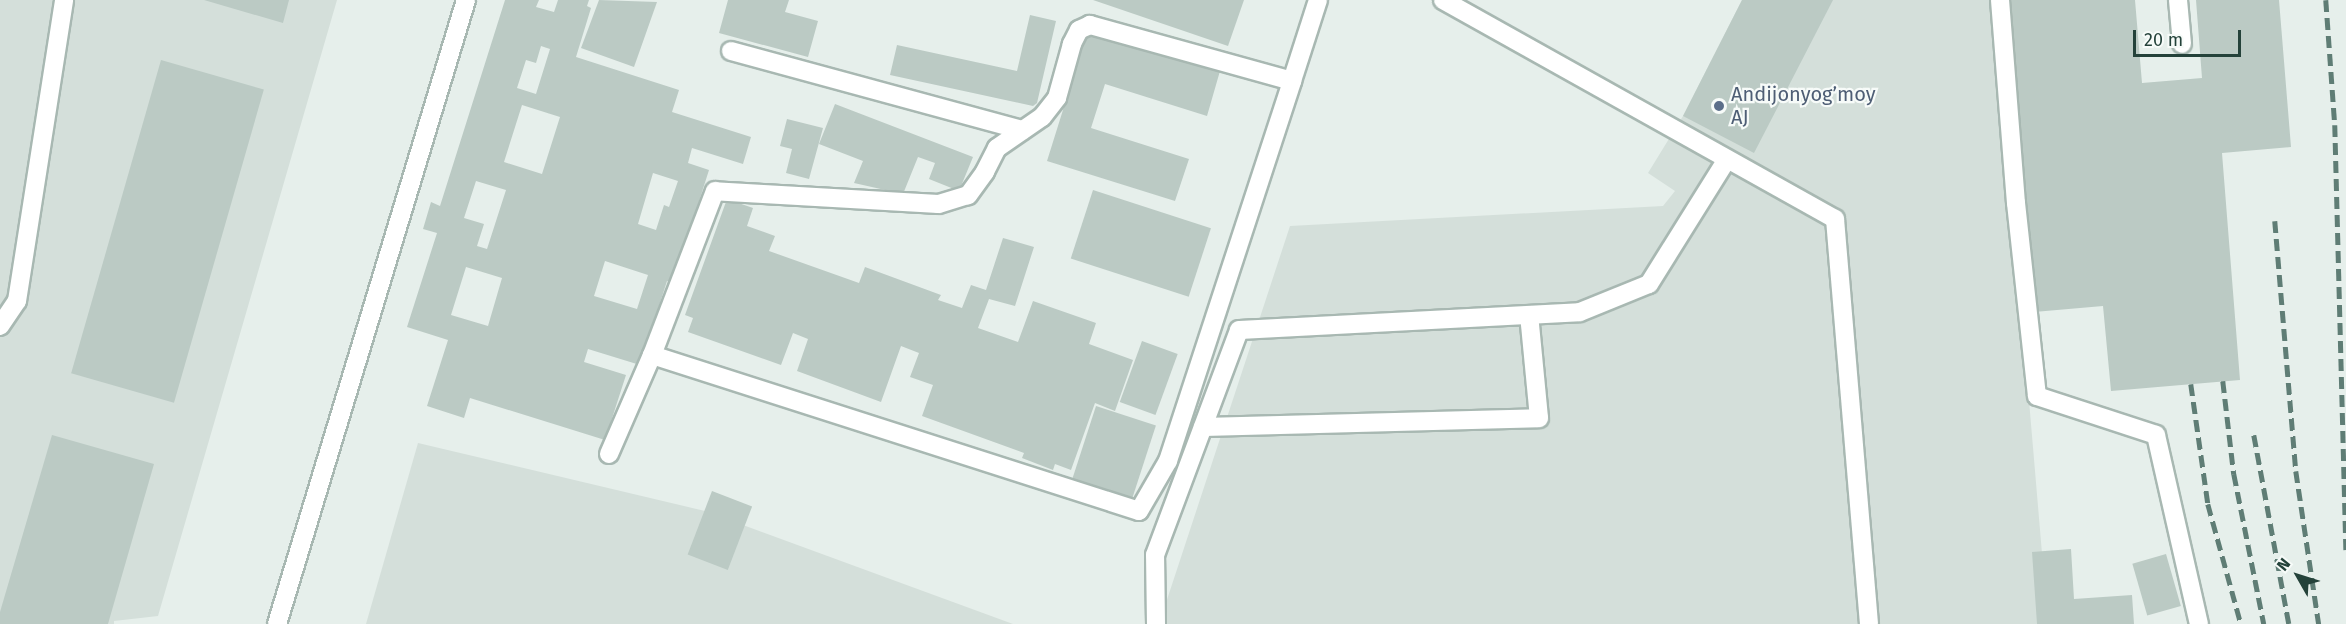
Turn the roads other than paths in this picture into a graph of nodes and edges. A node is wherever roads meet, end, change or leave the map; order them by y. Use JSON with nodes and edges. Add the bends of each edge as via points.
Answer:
{"nodes":[{"id":1,"x":64,"y":0,"type":"edge"},
{"id":2,"x":466,"y":0,"type":"edge"},
{"id":3,"x":1318,"y":0,"type":"edge"},
{"id":4,"x":1443,"y":0,"type":"edge"},
{"id":5,"x":2000,"y":0,"type":"edge"},
{"id":6,"x":2178,"y":0,"type":"edge"},
{"id":7,"x":2182,"y":44,"type":"dead end"},
{"id":8,"x":731,"y":51,"type":"dead end"},
{"id":9,"x":1292,"y":81,"type":"junction"},
{"id":10,"x":1022,"y":130,"type":"junction"},
{"id":11,"x":1727,"y":159,"type":"junction"},
{"id":12,"x":1529,"y":315,"type":"junction"},
{"id":13,"x":0,"y":326,"type":"edge"},
{"id":14,"x":652,"y":355,"type":"junction"},
{"id":15,"x":1203,"y":427,"type":"junction"},
{"id":16,"x":609,"y":454,"type":"dead end"},
{"id":17,"x":277,"y":624,"type":"edge"},
{"id":18,"x":1156,"y":624,"type":"edge"},
{"id":19,"x":1869,"y":624,"type":"edge"},
{"id":20,"x":2199,"y":624,"type":"edge"}],
"edges":[{"from":1,"to":13,"type":"street","via":[[17,301]]},
{"from":2,"to":17,"type":"street"},
{"from":3,"to":9,"type":"street"},
{"from":4,"to":11,"type":"street"},
{"from":5,"to":20,"type":"street","via":[[2037,396],[2156,435]]},
{"from":6,"to":7,"type":"street"},
{"from":8,"to":10,"type":"street"},
{"from":9,"to":10,"type":"street","via":[[1090,26],[1079,30],[1071,44],[1057,98],[1042,117]]},
{"from":9,"to":14,"type":"street","via":[[1168,461],[1139,511]]},
{"from":10,"to":14,"type":"street","via":[[997,148],[968,195],[938,204],[715,191]]},
{"from":11,"to":12,"type":"street","via":[[1649,284],[1580,312]]},
{"from":11,"to":19,"type":"street","via":[[1835,219]]},
{"from":12,"to":15,"type":"street","via":[[1239,330]]},
{"from":12,"to":15,"type":"street","via":[[1539,418]]},
{"from":14,"to":16,"type":"street"},
{"from":15,"to":18,"type":"street","via":[[1155,555]]}]}
